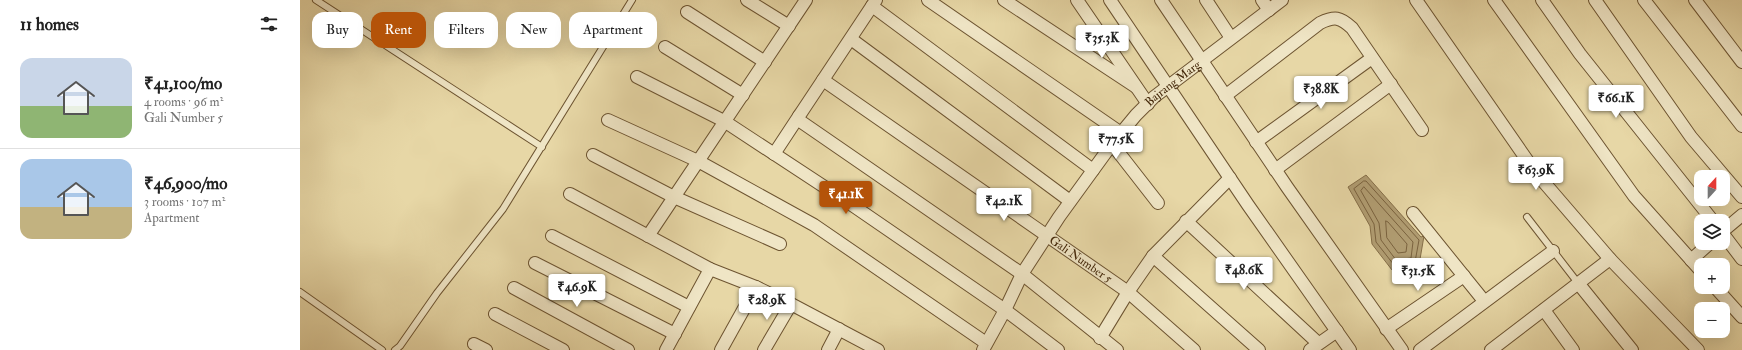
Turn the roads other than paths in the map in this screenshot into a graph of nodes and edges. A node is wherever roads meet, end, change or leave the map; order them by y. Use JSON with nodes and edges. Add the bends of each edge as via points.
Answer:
{"nodes":[{"id":1,"x":316,"y":0,"type":"edge"},
{"id":2,"x":632,"y":0,"type":"edge"},
{"id":3,"x":747,"y":0,"type":"edge"},
{"id":4,"x":806,"y":0,"type":"edge"},
{"id":5,"x":928,"y":0,"type":"edge"},
{"id":6,"x":1004,"y":0,"type":"edge"},
{"id":7,"x":1077,"y":0,"type":"edge"},
{"id":8,"x":1110,"y":0,"type":"edge"},
{"id":9,"x":1161,"y":0,"type":"edge"},
{"id":10,"x":1206,"y":0,"type":"edge"},
{"id":11,"x":1262,"y":0,"type":"edge"},
{"id":12,"x":1282,"y":0,"type":"edge"},
{"id":13,"x":1416,"y":0,"type":"edge"},
{"id":14,"x":1494,"y":0,"type":"edge"},
{"id":15,"x":1542,"y":0,"type":"edge"},
{"id":16,"x":1595,"y":0,"type":"edge"},
{"id":17,"x":1644,"y":0,"type":"edge"},
{"id":18,"x":1695,"y":0,"type":"edge"},
{"id":19,"x":874,"y":3,"type":"edge"},
{"id":20,"x":1269,"y":10,"type":"junction"},
{"id":21,"x":687,"y":12,"type":"dead end"},
{"id":22,"x":789,"y":26,"type":"junction"},
{"id":23,"x":1231,"y":38,"type":"junction"},
{"id":24,"x":850,"y":39,"type":"junction"},
{"id":25,"x":665,"y":47,"type":"dead end"},
{"id":26,"x":1372,"y":58,"type":"junction"},
{"id":27,"x":765,"y":62,"type":"junction"},
{"id":28,"x":1201,"y":62,"type":"junction"},
{"id":29,"x":1742,"y":62,"type":"edge"},
{"id":30,"x":637,"y":77,"type":"dead end"},
{"id":31,"x":823,"y":80,"type":"junction"},
{"id":32,"x":1391,"y":84,"type":"junction"},
{"id":33,"x":1168,"y":86,"type":"junction"},
{"id":34,"x":1136,"y":87,"type":"junction"},
{"id":35,"x":743,"y":95,"type":"junction"},
{"id":36,"x":1225,"y":96,"type":"junction"},
{"id":37,"x":1148,"y":104,"type":"junction"},
{"id":38,"x":799,"y":116,"type":"junction"},
{"id":39,"x":608,"y":120,"type":"dead end"},
{"id":40,"x":724,"y":122,"type":"junction"},
{"id":41,"x":1742,"y":126,"type":"edge"},
{"id":42,"x":1422,"y":130,"type":"dead end"},
{"id":43,"x":1121,"y":133,"type":"junction"},
{"id":44,"x":1256,"y":142,"type":"junction"},
{"id":45,"x":1112,"y":144,"type":"junction"},
{"id":46,"x":542,"y":147,"type":"junction"},
{"id":47,"x":774,"y":154,"type":"junction"},
{"id":48,"x":593,"y":155,"type":"dead end"},
{"id":49,"x":698,"y":161,"type":"junction"},
{"id":50,"x":1093,"y":170,"type":"junction"},
{"id":51,"x":1275,"y":170,"type":"junction"},
{"id":52,"x":1230,"y":178,"type":"junction"},
{"id":53,"x":570,"y":194,"type":"dead end"},
{"id":54,"x":674,"y":197,"type":"junction"},
{"id":55,"x":1742,"y":197,"type":"edge"},
{"id":56,"x":1070,"y":201,"type":"junction"},
{"id":57,"x":1158,"y":203,"type":"dead end"},
{"id":58,"x":1413,"y":214,"type":"dead end"},
{"id":59,"x":1707,"y":214,"type":"edge"},
{"id":60,"x":1742,"y":215,"type":"edge"},
{"id":61,"x":1527,"y":217,"type":"dead end"},
{"id":62,"x":1186,"y":221,"type":"junction"},
{"id":63,"x":1730,"y":226,"type":"edge"},
{"id":64,"x":552,"y":236,"type":"dead end"},
{"id":65,"x":648,"y":236,"type":"junction"},
{"id":66,"x":1046,"y":236,"type":"junction"},
{"id":67,"x":1730,"y":243,"type":"edge"},
{"id":68,"x":780,"y":244,"type":"dead end"},
{"id":69,"x":1702,"y":250,"type":"edge"},
{"id":70,"x":1553,"y":251,"type":"junction"},
{"id":71,"x":1153,"y":256,"type":"junction"},
{"id":72,"x":1610,"y":259,"type":"junction"},
{"id":73,"x":1742,"y":259,"type":"edge"},
{"id":74,"x":1691,"y":260,"type":"junction"},
{"id":75,"x":534,"y":263,"type":"dead end"},
{"id":76,"x":1694,"y":263,"type":"edge"},
{"id":77,"x":710,"y":269,"type":"junction"},
{"id":78,"x":1022,"y":274,"type":"junction"},
{"id":79,"x":1464,"y":276,"type":"junction"},
{"id":80,"x":1578,"y":284,"type":"junction"},
{"id":81,"x":756,"y":287,"type":"junction"},
{"id":82,"x":514,"y":288,"type":"dead end"},
{"id":83,"x":300,"y":292,"type":"edge"},
{"id":84,"x":1128,"y":292,"type":"junction"},
{"id":85,"x":1721,"y":294,"type":"edge"},
{"id":86,"x":1484,"y":301,"type":"junction"},
{"id":87,"x":791,"y":304,"type":"junction"},
{"id":88,"x":689,"y":307,"type":"junction"},
{"id":89,"x":1005,"y":310,"type":"junction"},
{"id":90,"x":1544,"y":310,"type":"junction"},
{"id":91,"x":495,"y":314,"type":"dead end"},
{"id":92,"x":1742,"y":318,"type":"edge"},
{"id":93,"x":839,"y":329,"type":"junction"},
{"id":94,"x":1386,"y":329,"type":"junction"},
{"id":95,"x":1337,"y":331,"type":"junction"},
{"id":96,"x":675,"y":334,"type":"junction"},
{"id":97,"x":1100,"y":338,"type":"junction"},
{"id":98,"x":474,"y":344,"type":"dead end"},
{"id":99,"x":984,"y":347,"type":"edge"},
{"id":100,"x":1314,"y":347,"type":"edge"},
{"id":101,"x":382,"y":350,"type":"edge"},
{"id":102,"x":395,"y":350,"type":"edge"},
{"id":103,"x":486,"y":350,"type":"edge"},
{"id":104,"x":563,"y":350,"type":"edge"},
{"id":105,"x":628,"y":350,"type":"edge"},
{"id":106,"x":666,"y":350,"type":"edge"},
{"id":107,"x":721,"y":350,"type":"edge"},
{"id":108,"x":764,"y":350,"type":"edge"},
{"id":109,"x":828,"y":350,"type":"edge"},
{"id":110,"x":878,"y":350,"type":"edge"},
{"id":111,"x":1058,"y":350,"type":"edge"},
{"id":112,"x":1117,"y":350,"type":"edge"},
{"id":113,"x":1194,"y":350,"type":"edge"},
{"id":114,"x":1259,"y":350,"type":"edge"},
{"id":115,"x":1350,"y":350,"type":"edge"},
{"id":116,"x":1402,"y":350,"type":"edge"},
{"id":117,"x":1420,"y":350,"type":"edge"},
{"id":118,"x":1491,"y":350,"type":"edge"},
{"id":119,"x":1573,"y":350,"type":"edge"},
{"id":120,"x":1632,"y":350,"type":"edge"},
{"id":121,"x":1698,"y":350,"type":"edge"}],
"edges":[{"from":1,"to":46,"type":"lane"},
{"from":2,"to":46,"type":"lane"},
{"from":3,"to":22,"type":"street"},
{"from":4,"to":22,"type":"street"},
{"from":5,"to":43,"type":"street"},
{"from":6,"to":34,"type":"street"},
{"from":7,"to":34,"type":"street"},
{"from":8,"to":33,"type":"street"},
{"from":9,"to":28,"type":"street"},
{"from":10,"to":23,"type":"street"},
{"from":11,"to":20,"type":"street"},
{"from":12,"to":20,"type":"street","name":"Bajrang Marg"},
{"from":13,"to":72,"type":"street","via":[[1536,173]]},
{"from":14,"to":74,"type":"street","via":[[1634,196]]},
{"from":15,"to":59,"type":"street","via":[[1580,54]]},
{"from":16,"to":55,"type":"street","via":[[1691,137]]},
{"from":17,"to":41,"type":"street"},
{"from":18,"to":29,"type":"street"},
{"from":19,"to":24,"type":"street"},
{"from":19,"to":50,"type":"street"},
{"from":20,"to":23,"type":"street","name":"Bajrang Marg"},
{"from":21,"to":27,"type":"street"},
{"from":22,"to":27,"type":"street"},
{"from":23,"to":28,"type":"street","name":"Bajrang Marg"},
{"from":24,"to":31,"type":"street"},
{"from":24,"to":56,"type":"street"},
{"from":25,"to":35,"type":"street"},
{"from":26,"to":32,"type":"street"},
{"from":26,"to":36,"type":"street","via":[[1349,25],[1338,18],[1329,19],[1320,23]]},
{"from":26,"to":44,"type":"street"},
{"from":27,"to":35,"type":"street"},
{"from":28,"to":33,"type":"street","name":"Bajrang Marg"},
{"from":28,"to":36,"type":"street"},
{"from":30,"to":40,"type":"street"},
{"from":31,"to":38,"type":"street"},
{"from":31,"to":66,"type":"street","name":"Gali Number 5"},
{"from":32,"to":42,"type":"street"},
{"from":32,"to":51,"type":"street"},
{"from":33,"to":37,"type":"street","name":"Bajrang Marg"},
{"from":33,"to":52,"type":"street"},
{"from":34,"to":37,"type":"street"},
{"from":35,"to":40,"type":"street"},
{"from":36,"to":44,"type":"street"},
{"from":37,"to":43,"type":"street","name":"Bajrang Marg"},
{"from":38,"to":47,"type":"street"},
{"from":38,"to":78,"type":"street","via":[[804,125]]},
{"from":39,"to":49,"type":"street"},
{"from":40,"to":47,"type":"street"},
{"from":40,"to":49,"type":"street"},
{"from":43,"to":45,"type":"street","name":"Bajrang Marg"},
{"from":44,"to":51,"type":"street"},
{"from":45,"to":50,"type":"street","name":"Bajrang Marg"},
{"from":45,"to":57,"type":"street"},
{"from":46,"to":102,"type":"lane","via":[[503,209]]},
{"from":47,"to":89,"type":"street"},
{"from":48,"to":54,"type":"street"},
{"from":49,"to":54,"type":"street"},
{"from":49,"to":99,"type":"street","via":[[814,224]]},
{"from":50,"to":56,"type":"street","name":"Bajrang Marg"},
{"from":51,"to":94,"type":"street"},
{"from":52,"to":62,"type":"street"},
{"from":52,"to":95,"type":"street"},
{"from":53,"to":65,"type":"street"},
{"from":54,"to":65,"type":"street"},
{"from":54,"to":68,"type":"street"},
{"from":56,"to":66,"type":"street","name":"Bajrang Marg"},
{"from":58,"to":79,"type":"street"},
{"from":60,"to":63,"type":"street"},
{"from":61,"to":70,"type":"lane"},
{"from":62,"to":71,"type":"street"},
{"from":62,"to":100,"type":"street"},
{"from":64,"to":88,"type":"street"},
{"from":65,"to":77,"type":"street"},
{"from":66,"to":78,"type":"street","name":"Bajrang Marg"},
{"from":66,"to":84,"type":"street","name":"Gali Number 5"},
{"from":67,"to":73,"type":"street"},
{"from":69,"to":74,"type":"street"},
{"from":70,"to":80,"type":"lane"},
{"from":70,"to":86,"type":"street"},
{"from":71,"to":84,"type":"street"},
{"from":71,"to":114,"type":"street"},
{"from":72,"to":80,"type":"street"},
{"from":72,"to":121,"type":"street"},
{"from":74,"to":76,"type":"street"},
{"from":75,"to":96,"type":"street"},
{"from":77,"to":81,"type":"street"},
{"from":77,"to":88,"type":"street"},
{"from":78,"to":89,"type":"street","name":"Bajrang Marg"},
{"from":78,"to":97,"type":"street"},
{"from":79,"to":86,"type":"street"},
{"from":79,"to":94,"type":"street"},
{"from":80,"to":90,"type":"street"},
{"from":80,"to":120,"type":"street"},
{"from":81,"to":87,"type":"street"},
{"from":81,"to":107,"type":"street"},
{"from":82,"to":105,"type":"street"},
{"from":83,"to":101,"type":"lane"},
{"from":84,"to":97,"type":"street"},
{"from":84,"to":113,"type":"street","name":"Gali Number 5"},
{"from":85,"to":92,"type":"street"},
{"from":86,"to":117,"type":"street"},
{"from":87,"to":93,"type":"street"},
{"from":87,"to":108,"type":"street"},
{"from":88,"to":96,"type":"street"},
{"from":89,"to":99,"type":"street","name":"Bajrang Marg"},
{"from":89,"to":111,"type":"street"},
{"from":90,"to":118,"type":"street"},
{"from":90,"to":119,"type":"street"},
{"from":91,"to":104,"type":"street"},
{"from":93,"to":109,"type":"street"},
{"from":93,"to":110,"type":"street"},
{"from":94,"to":116,"type":"street"},
{"from":95,"to":100,"type":"street"},
{"from":95,"to":115,"type":"street"},
{"from":96,"to":106,"type":"street"},
{"from":97,"to":112,"type":"street"},
{"from":98,"to":103,"type":"street"}]}
